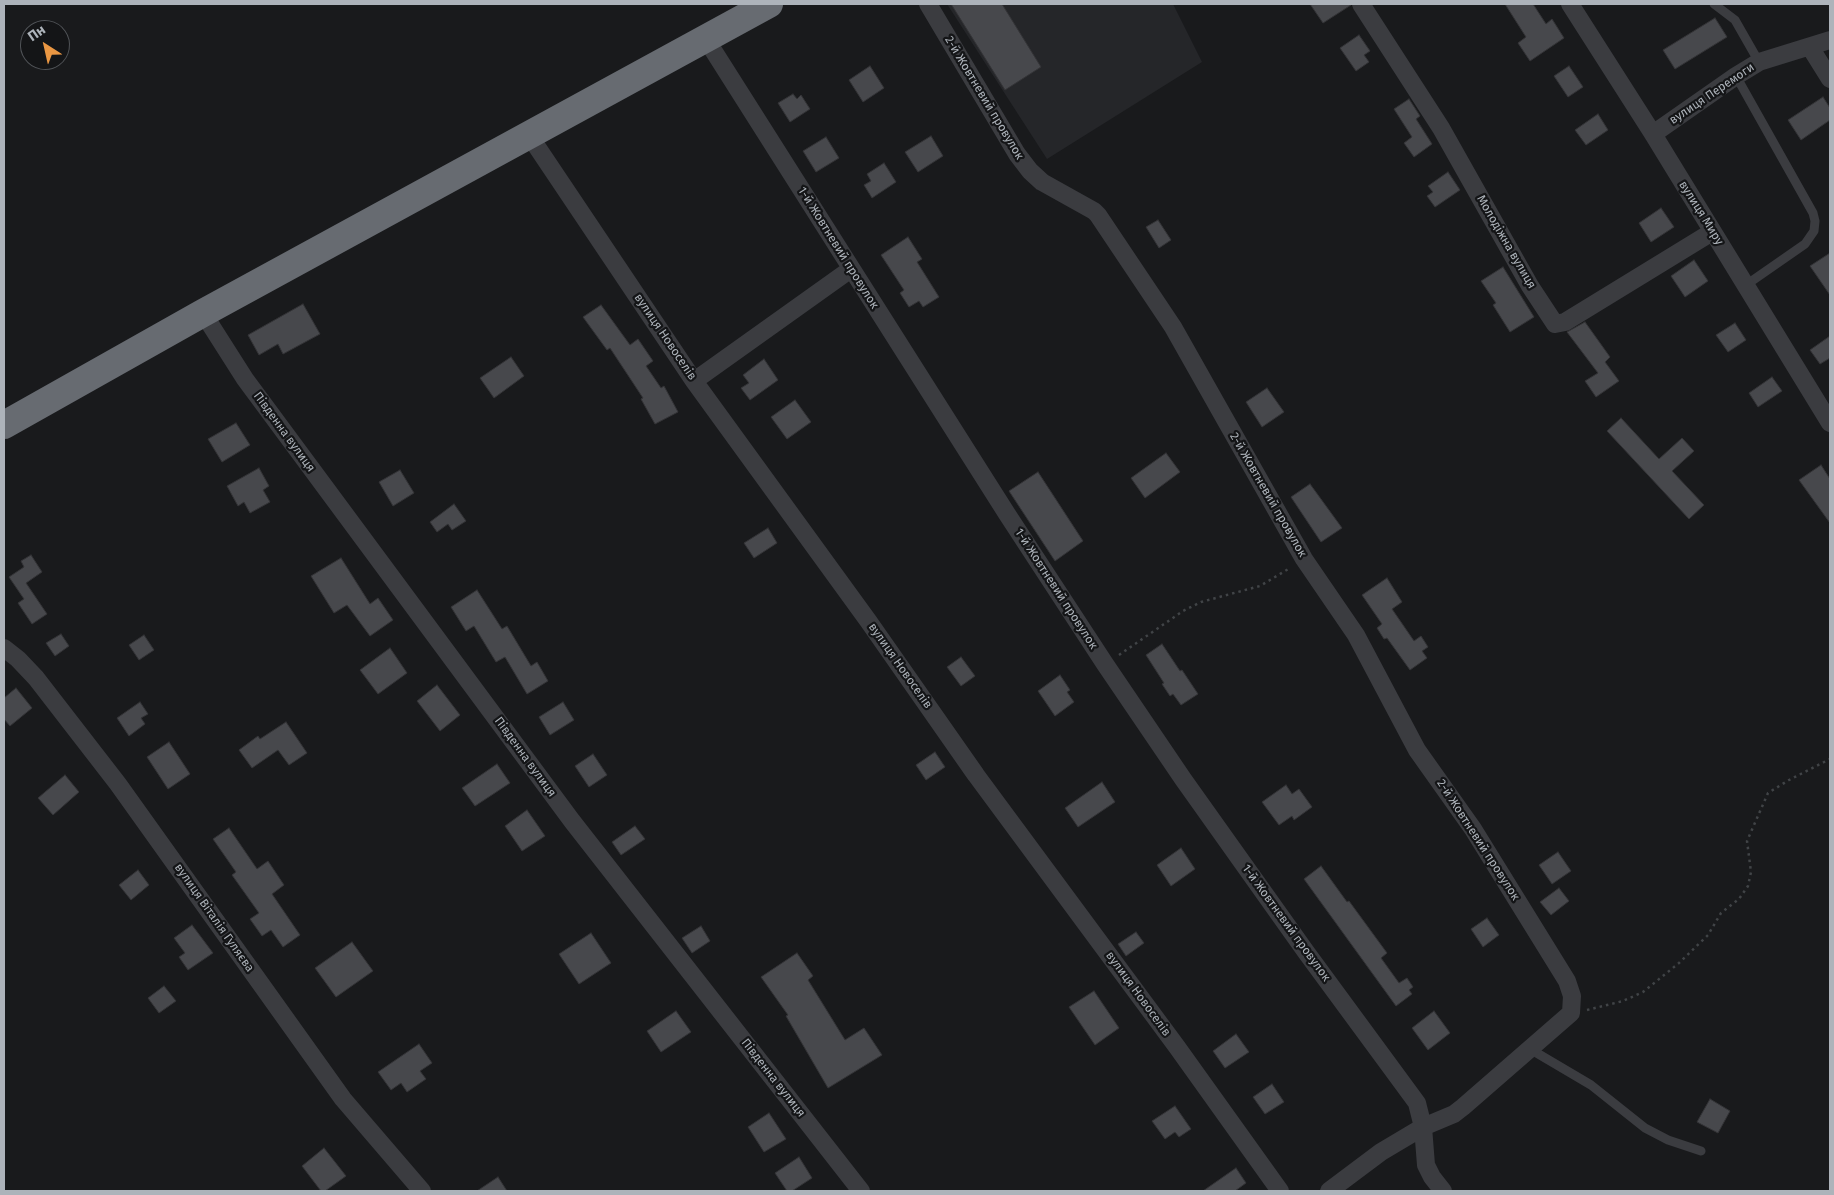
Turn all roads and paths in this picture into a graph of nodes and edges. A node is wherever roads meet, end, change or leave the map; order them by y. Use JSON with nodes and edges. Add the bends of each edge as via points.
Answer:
{"nodes":[{"id":1,"x":769,"y":4,"type":"edge"},
{"id":2,"x":928,"y":4,"type":"edge"},
{"id":3,"x":1362,"y":4,"type":"edge"},
{"id":4,"x":1570,"y":4,"type":"edge"},
{"id":5,"x":1714,"y":4,"type":"edge"},
{"id":6,"x":706,"y":39,"type":"junction"},
{"id":7,"x":1830,"y":40,"type":"edge"},
{"id":8,"x":1810,"y":47,"type":"junction"},
{"id":9,"x":1759,"y":62,"type":"junction"},
{"id":10,"x":1736,"y":76,"type":"junction"},
{"id":11,"x":1830,"y":79,"type":"edge"},
{"id":12,"x":1653,"y":134,"type":"junction"},
{"id":13,"x":530,"y":135,"type":"junction"},
{"id":14,"x":1712,"y":232,"type":"junction"},
{"id":15,"x":851,"y":269,"type":"junction"},
{"id":16,"x":1746,"y":285,"type":"junction"},
{"id":17,"x":204,"y":313,"type":"junction"},
{"id":18,"x":694,"y":381,"type":"junction"},
{"id":19,"x":1830,"y":423,"type":"edge"},
{"id":20,"x":4,"y":425,"type":"edge"},
{"id":21,"x":1304,"y":559,"type":"junction"},
{"id":22,"x":4,"y":648,"type":"edge"},
{"id":23,"x":1105,"y":664,"type":"junction"},
{"id":24,"x":1830,"y":759,"type":"edge"},
{"id":25,"x":1571,"y":1013,"type":"junction"},
{"id":26,"x":1530,"y":1049,"type":"junction"},
{"id":27,"x":1422,"y":1127,"type":"junction"},
{"id":28,"x":1700,"y":1151,"type":"dead end"},
{"id":29,"x":422,"y":1191,"type":"edge"},
{"id":30,"x":861,"y":1191,"type":"edge"},
{"id":31,"x":1280,"y":1191,"type":"edge"},
{"id":32,"x":1329,"y":1191,"type":"edge"},
{"id":33,"x":1443,"y":1191,"type":"edge"}],
"edges":[{"from":1,"to":6,"type":"highway"},
{"from":2,"to":21,"type":"street","name":"2-й Жовтневий провулок","via":[[1016,154],[1042,182],[1098,215],[1173,327]]},
{"from":3,"to":14,"type":"street","name":"Молодіжна вулиця","via":[[1441,128],[1530,286],[1555,324],[1565,322]]},
{"from":4,"to":12,"type":"street","name":"вулиця Миру"},
{"from":5,"to":9,"type":"lane","via":[[1735,20]]},
{"from":6,"to":13,"type":"highway"},
{"from":6,"to":15,"type":"street","name":"1-й Жовтневий провулок"},
{"from":7,"to":8,"type":"street","name":"вулиця Перемоги"},
{"from":8,"to":9,"type":"street","name":"вулиця Перемоги"},
{"from":8,"to":11,"type":"street"},
{"from":9,"to":10,"type":"street","name":"вулиця Перемоги"},
{"from":10,"to":12,"type":"street","name":"вулиця Перемоги"},
{"from":10,"to":16,"type":"lane","via":[[1815,221],[1814,231],[1805,244]]},
{"from":12,"to":14,"type":"street","name":"вулиця Миру"},
{"from":13,"to":17,"type":"highway"},
{"from":13,"to":18,"type":"street","name":"вулиця Новоселів"},
{"from":14,"to":16,"type":"street","name":"вулиця Миру"},
{"from":15,"to":18,"type":"street"},
{"from":15,"to":23,"type":"street","name":"1-й Жовтневий провулок"},
{"from":16,"to":19,"type":"street","name":"вулиця Миру"},
{"from":17,"to":20,"type":"highway"},
{"from":17,"to":30,"type":"street","name":"Південна вулиця","via":[[245,379],[572,821]]},
{"from":18,"to":31,"type":"street","name":"вулиця Новоселів"},
{"from":21,"to":23,"type":"path","via":[[1260,586],[1201,602]]},
{"from":21,"to":25,"type":"street","name":"2-й Жовтневий провулок","via":[[1356,636],[1417,750],[1473,829],[1567,981],[1572,996]]},
{"from":22,"to":29,"type":"street","name":"вулиця Віталія Гуляєва","via":[[36,678],[118,784],[343,1099]]},
{"from":23,"to":27,"type":"street","name":"1-й Жовтневий провулок","via":[[1183,779],[1417,1103]]},
{"from":24,"to":25,"type":"path","via":[[1768,793],[1747,841],[1751,872],[1748,886],[1739,899],[1721,912],[1708,935],[1643,992],[1623,1001]]},
{"from":25,"to":26,"type":"street"},
{"from":26,"to":27,"type":"street","via":[[1463,1108]]},
{"from":26,"to":28,"type":"lane","via":[[1591,1085],[1645,1128]]},
{"from":27,"to":32,"type":"street","via":[[1381,1152]]},
{"from":27,"to":33,"type":"street","via":[[1426,1165]]}]}
